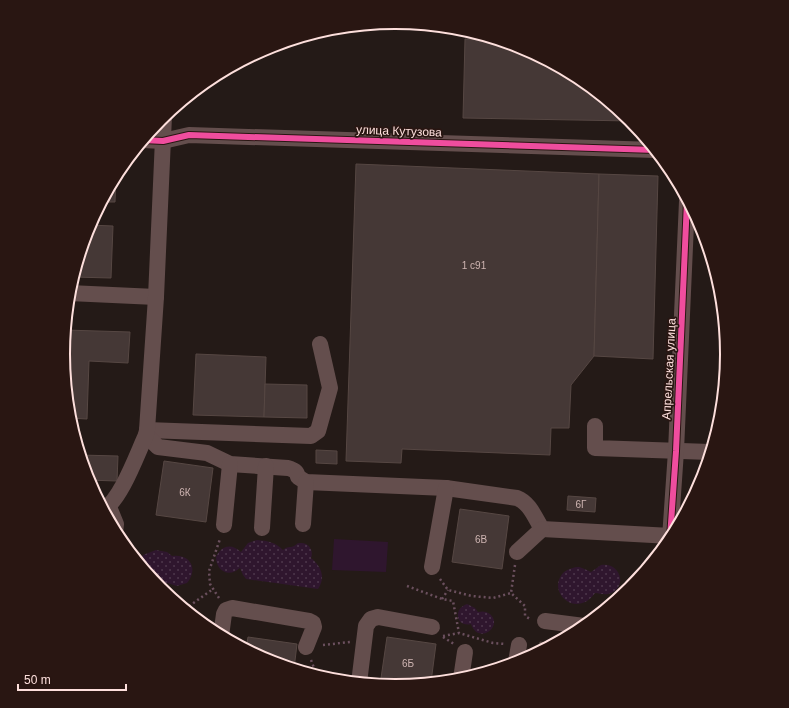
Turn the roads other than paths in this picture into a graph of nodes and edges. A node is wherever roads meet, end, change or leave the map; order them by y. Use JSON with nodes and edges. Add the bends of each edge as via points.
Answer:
{"nodes":[{"id":1,"x":164,"y":125,"type":"edge"},
{"id":2,"x":150,"y":140,"type":"edge"},
{"id":3,"x":163,"y":141,"type":"junction"},
{"id":4,"x":647,"y":150,"type":"edge"},
{"id":5,"x":687,"y":211,"type":"edge"},
{"id":6,"x":76,"y":293,"type":"edge"},
{"id":7,"x":156,"y":297,"type":"junction"},
{"id":8,"x":320,"y":344,"type":"dead end"},
{"id":9,"x":595,"y":426,"type":"dead end"},
{"id":10,"x":147,"y":432,"type":"junction"},
{"id":11,"x":676,"y":451,"type":"junction"},
{"id":12,"x":704,"y":452,"type":"edge"},
{"id":13,"x":230,"y":464,"type":"junction"},
{"id":14,"x":266,"y":466,"type":"junction"},
{"id":15,"x":306,"y":482,"type":"junction"},
{"id":16,"x":446,"y":488,"type":"junction"},
{"id":17,"x":107,"y":506,"type":"edge"},
{"id":18,"x":303,"y":524,"type":"dead end"},
{"id":19,"x":672,"y":524,"type":"edge"},
{"id":20,"x":224,"y":525,"type":"road end"},
{"id":21,"x":262,"y":528,"type":"dead end"},
{"id":22,"x":542,"y":528,"type":"junction"},
{"id":23,"x":664,"y":537,"type":"edge"},
{"id":24,"x":518,"y":552,"type":"road end"},
{"id":25,"x":432,"y":566,"type":"road end"},
{"id":26,"x":545,"y":622,"type":"road end"},
{"id":27,"x":573,"y":625,"type":"edge"},
{"id":28,"x":432,"y":627,"type":"dead end"},
{"id":29,"x":222,"y":629,"type":"edge"},
{"id":30,"x":519,"y":645,"type":"road end"},
{"id":31,"x":306,"y":647,"type":"road end"},
{"id":32,"x":465,"y":652,"type":"road end"},
{"id":33,"x":517,"y":655,"type":"edge"},
{"id":34,"x":461,"y":672,"type":"edge"},
{"id":35,"x":360,"y":677,"type":"edge"}],
"edges":[{"from":1,"to":3,"type":"street"},
{"from":2,"to":3,"type":"street","name":"улица Кутузова"},
{"from":3,"to":4,"type":"street","name":"улица Кутузова","via":[[189,135]]},
{"from":3,"to":7,"type":"street"},
{"from":5,"to":11,"type":"street","name":"Апрельская улица"},
{"from":6,"to":7,"type":"street"},
{"from":7,"to":10,"type":"street"},
{"from":8,"to":10,"type":"street","via":[[330,388],[318,431],[311,436]]},
{"from":9,"to":11,"type":"street","via":[[595,448]]},
{"from":10,"to":13,"type":"street","via":[[158,447],[207,453]]},
{"from":10,"to":17,"type":"street","via":[[124,483]]},
{"from":11,"to":12,"type":"street"},
{"from":11,"to":19,"type":"street","name":"Апрельская улица"},
{"from":13,"to":14,"type":"street"},
{"from":13,"to":20,"type":"street"},
{"from":14,"to":15,"type":"street","via":[[294,470],[298,477]]},
{"from":14,"to":21,"type":"street"},
{"from":15,"to":16,"type":"street"},
{"from":15,"to":18,"type":"street"},
{"from":16,"to":22,"type":"street","via":[[518,498],[528,505]]},
{"from":16,"to":25,"type":"street"},
{"from":22,"to":23,"type":"street"},
{"from":22,"to":24,"type":"street"},
{"from":26,"to":27,"type":"street"},
{"from":28,"to":35,"type":"street","via":[[378,617],[371,619],[366,626]]},
{"from":29,"to":31,"type":"street","via":[[224,614],[232,608],[309,621],[314,627]]},
{"from":30,"to":33,"type":"street"},
{"from":32,"to":34,"type":"street"}]}
